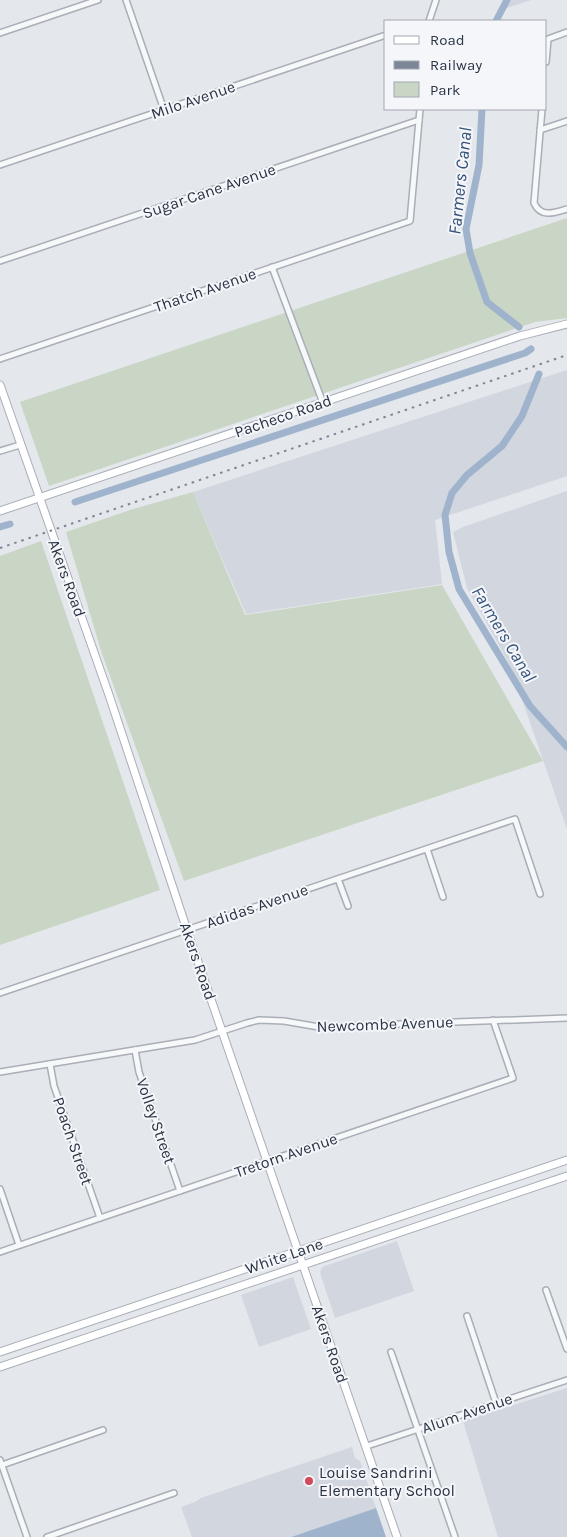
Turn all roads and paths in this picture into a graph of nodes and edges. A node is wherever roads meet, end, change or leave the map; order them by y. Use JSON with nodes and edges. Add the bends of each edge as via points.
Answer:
{"nodes":[{"id":1,"x":98,"y":0,"type":"edge"},
{"id":2,"x":126,"y":0,"type":"edge"},
{"id":3,"x":436,"y":0,"type":"edge"},
{"id":4,"x":428,"y":20,"type":"edge"},
{"id":5,"x":567,"y":32,"type":"edge"},
{"id":6,"x":0,"y":33,"type":"edge"},
{"id":7,"x":384,"y":36,"type":"edge"},
{"id":8,"x":547,"y":50,"type":"edge"},
{"id":9,"x":164,"y":110,"type":"junction"},
{"id":10,"x":420,"y":110,"type":"edge"},
{"id":11,"x":542,"y":110,"type":"edge"},
{"id":12,"x":419,"y":120,"type":"junction"},
{"id":13,"x":567,"y":121,"type":"edge"},
{"id":14,"x":540,"y":130,"type":"junction"},
{"id":15,"x":0,"y":165,"type":"edge"},
{"id":16,"x":567,"y":209,"type":"edge"},
{"id":17,"x":0,"y":262,"type":"edge"},
{"id":18,"x":272,"y":267,"type":"junction"},
{"id":19,"x":567,"y":324,"type":"edge"},
{"id":20,"x":0,"y":359,"type":"edge"},
{"id":21,"x":0,"y":385,"type":"edge"},
{"id":22,"x":323,"y":403,"type":"junction"},
{"id":23,"x":20,"y":444,"type":"junction"},
{"id":24,"x":0,"y":451,"type":"edge"},
{"id":25,"x":39,"y":498,"type":"junction"},
{"id":26,"x":0,"y":511,"type":"edge"},
{"id":27,"x":427,"y":849,"type":"junction"},
{"id":28,"x":338,"y":879,"type":"junction"},
{"id":29,"x":540,"y":894,"type":"dead end"},
{"id":30,"x":443,"y":898,"type":"dead end"},
{"id":31,"x":348,"y":906,"type":"dead end"},
{"id":32,"x":188,"y":930,"type":"junction"},
{"id":33,"x":0,"y":993,"type":"edge"},
{"id":34,"x":567,"y":1018,"type":"edge"},
{"id":35,"x":493,"y":1020,"type":"junction"},
{"id":36,"x":222,"y":1031,"type":"junction"},
{"id":37,"x":135,"y":1050,"type":"junction"},
{"id":38,"x":50,"y":1064,"type":"junction"},
{"id":39,"x":0,"y":1072,"type":"edge"},
{"id":40,"x":567,"y":1160,"type":"edge"},
{"id":41,"x":267,"y":1162,"type":"junction"},
{"id":42,"x":567,"y":1176,"type":"edge"},
{"id":43,"x":0,"y":1189,"type":"edge"},
{"id":44,"x":180,"y":1191,"type":"junction"},
{"id":45,"x":100,"y":1218,"type":"junction"},
{"id":46,"x":19,"y":1245,"type":"junction"},
{"id":47,"x":298,"y":1251,"type":"junction"},
{"id":48,"x":0,"y":1252,"type":"edge"},
{"id":49,"x":303,"y":1265,"type":"junction"},
{"id":50,"x":546,"y":1290,"type":"dead end"},
{"id":51,"x":467,"y":1316,"type":"dead end"},
{"id":52,"x":26,"y":1343,"type":"junction"},
{"id":53,"x":567,"y":1349,"type":"edge"},
{"id":54,"x":0,"y":1352,"type":"edge"},
{"id":55,"x":392,"y":1352,"type":"dead end"},
{"id":56,"x":0,"y":1356,"type":"edge"},
{"id":57,"x":0,"y":1368,"type":"edge"},
{"id":58,"x":567,"y":1380,"type":"edge"},
{"id":59,"x":496,"y":1403,"type":"junction"},
{"id":60,"x":418,"y":1429,"type":"junction"},
{"id":61,"x":103,"y":1430,"type":"dead end"},
{"id":62,"x":367,"y":1446,"type":"junction"},
{"id":63,"x":1,"y":1462,"type":"edge"},
{"id":64,"x":174,"y":1493,"type":"dead end"},
{"id":65,"x":26,"y":1537,"type":"edge"},
{"id":66,"x":47,"y":1537,"type":"edge"},
{"id":67,"x":397,"y":1537,"type":"edge"},
{"id":68,"x":455,"y":1537,"type":"edge"}],
"edges":[{"from":1,"to":6,"type":"street"},
{"from":2,"to":9,"type":"street"},
{"from":3,"to":4,"type":"street"},
{"from":5,"to":8,"type":"street","via":[[548,39]]},
{"from":7,"to":9,"type":"street","name":"Milo Avenue"},
{"from":9,"to":15,"type":"street","name":"Milo Avenue"},
{"from":10,"to":12,"type":"street"},
{"from":11,"to":14,"type":"street"},
{"from":12,"to":17,"type":"street","name":"Sugar Cane Avenue"},
{"from":12,"to":18,"type":"street","name":"Thatch Avenue","via":[[410,221]]},
{"from":13,"to":14,"type":"street"},
{"from":14,"to":16,"type":"street","via":[[534,203],[540,211],[549,214]]},
{"from":18,"to":20,"type":"street","name":"Thatch Avenue"},
{"from":18,"to":22,"type":"street"},
{"from":19,"to":22,"type":"street","name":"Pacheco Road","via":[[520,336]]},
{"from":21,"to":23,"type":"street","name":"Akers Road"},
{"from":22,"to":25,"type":"street","name":"Pacheco Road"},
{"from":23,"to":24,"type":"street"},
{"from":23,"to":25,"type":"street","name":"Akers Road"},
{"from":25,"to":26,"type":"street","name":"Pacheco Road"},
{"from":25,"to":32,"type":"street","name":"Akers Road"},
{"from":27,"to":28,"type":"street","name":"Adidas Avenue"},
{"from":27,"to":29,"type":"street","name":"Adidas Avenue","via":[[514,819]]},
{"from":27,"to":30,"type":"street"},
{"from":28,"to":31,"type":"street"},
{"from":28,"to":32,"type":"street","name":"Adidas Avenue"},
{"from":32,"to":33,"type":"street","name":"Adidas Avenue"},
{"from":32,"to":36,"type":"street","name":"Akers Road"},
{"from":34,"to":35,"type":"street","name":"Newcombe Avenue"},
{"from":35,"to":36,"type":"street","name":"Newcombe Avenue","via":[[319,1027],[271,1020]]},
{"from":35,"to":41,"type":"street","name":"Tretorn Avenue","via":[[513,1078]]},
{"from":36,"to":37,"type":"street","name":"Newcombe Avenue","via":[[195,1040]]},
{"from":36,"to":41,"type":"street","name":"Akers Road"},
{"from":37,"to":38,"type":"street","name":"Newcombe Avenue"},
{"from":37,"to":44,"type":"street","name":"Volley Street","via":[[139,1072]]},
{"from":38,"to":39,"type":"street","name":"Newcombe Avenue"},
{"from":38,"to":45,"type":"street","name":"Poach Street","via":[[54,1086]]},
{"from":40,"to":47,"type":"street","name":"White Lane"},
{"from":41,"to":44,"type":"street","name":"Tretorn Avenue"},
{"from":41,"to":47,"type":"street","name":"Akers Road"},
{"from":42,"to":49,"type":"street","name":"White Lane"},
{"from":43,"to":46,"type":"street"},
{"from":44,"to":45,"type":"street","name":"Tretorn Avenue"},
{"from":45,"to":46,"type":"street","name":"Tretorn Avenue"},
{"from":46,"to":48,"type":"street","name":"Tretorn Avenue"},
{"from":47,"to":49,"type":"street","name":"Akers Road"},
{"from":47,"to":52,"type":"street","name":"White Lane"},
{"from":49,"to":57,"type":"street","name":"White Lane"},
{"from":49,"to":62,"type":"street","name":"Akers Road"},
{"from":50,"to":53,"type":"street"},
{"from":51,"to":59,"type":"street"},
{"from":52,"to":54,"type":"street","name":"White Lane"},
{"from":52,"to":56,"type":"street"},
{"from":55,"to":60,"type":"street"},
{"from":58,"to":59,"type":"street","name":"Alum Avenue"},
{"from":59,"to":60,"type":"street","name":"Alum Avenue"},
{"from":60,"to":62,"type":"street","name":"Alum Avenue"},
{"from":60,"to":68,"type":"street"},
{"from":61,"to":63,"type":"street"},
{"from":62,"to":67,"type":"street","name":"Akers Road"},
{"from":63,"to":65,"type":"street"},
{"from":64,"to":66,"type":"street"}]}
